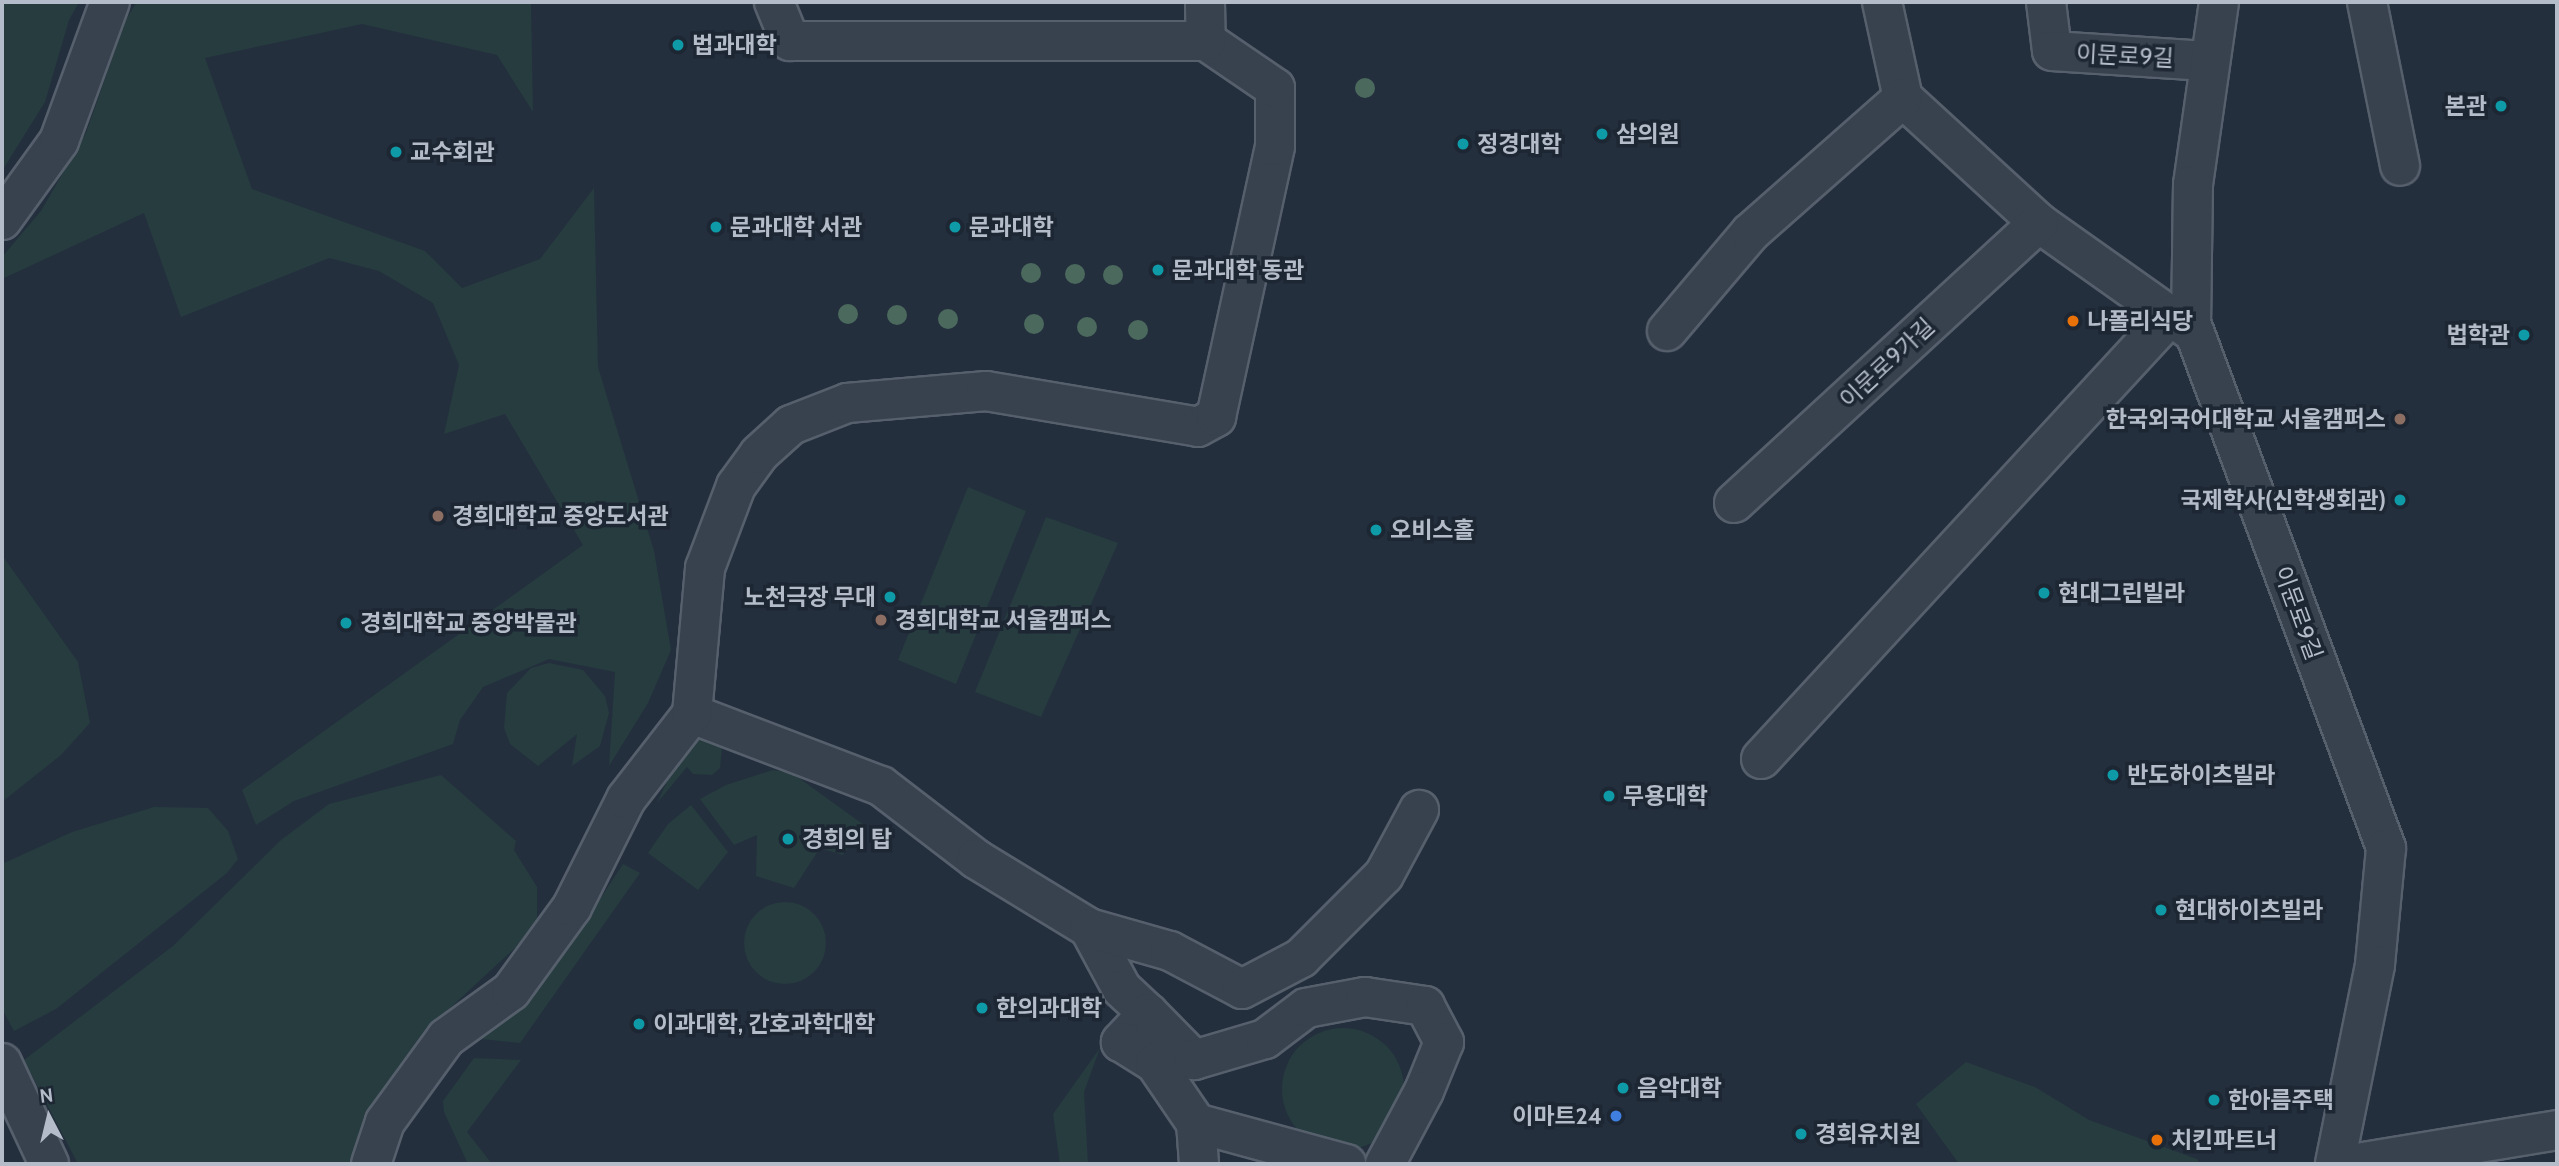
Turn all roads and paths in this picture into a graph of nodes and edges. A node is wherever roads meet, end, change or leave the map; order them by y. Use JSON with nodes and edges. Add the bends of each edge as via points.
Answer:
{"nodes":[{"id":1,"x":110,"y":2,"type":"edge"},
{"id":2,"x":774,"y":2,"type":"edge"},
{"id":3,"x":1205,"y":2,"type":"edge"},
{"id":4,"x":1882,"y":2,"type":"edge"},
{"id":5,"x":2046,"y":2,"type":"edge"},
{"id":6,"x":2219,"y":2,"type":"edge"},
{"id":7,"x":2367,"y":2,"type":"edge"},
{"id":8,"x":1206,"y":41,"type":"junction"},
{"id":9,"x":2207,"y":61,"type":"junction"},
{"id":10,"x":1903,"y":98,"type":"junction"},
{"id":11,"x":2400,"y":166,"type":"dead end"},
{"id":12,"x":2,"y":220,"type":"edge"},
{"id":13,"x":2039,"y":223,"type":"junction"},
{"id":14,"x":2183,"y":324,"type":"junction"},
{"id":15,"x":1667,"y":331,"type":"dead end"},
{"id":16,"x":1734,"y":503,"type":"dead end"},
{"id":17,"x":692,"y":714,"type":"junction"},
{"id":18,"x":1761,"y":759,"type":"dead end"},
{"id":19,"x":1419,"y":810,"type":"dead end"},
{"id":20,"x":1089,"y":928,"type":"junction"},
{"id":21,"x":1148,"y":1013,"type":"junction"},
{"id":22,"x":2,"y":1063,"type":"edge"},
{"id":23,"x":1196,"y":1123,"type":"junction"},
{"id":24,"x":2557,"y":1130,"type":"edge"},
{"id":25,"x":49,"y":1164,"type":"edge"},
{"id":26,"x":371,"y":1164,"type":"edge"},
{"id":27,"x":1199,"y":1164,"type":"edge"},
{"id":28,"x":1346,"y":1164,"type":"edge"},
{"id":29,"x":1385,"y":1164,"type":"edge"},
{"id":30,"x":2335,"y":1164,"type":"edge"},
{"id":31,"x":2352,"y":1164,"type":"edge"}],
"edges":[{"from":1,"to":12,"type":"street","via":[[59,141]]},
{"from":2,"to":8,"type":"street","via":[[790,41]]},
{"from":3,"to":8,"type":"street"},
{"from":4,"to":10,"type":"street"},
{"from":5,"to":9,"type":"street","name":"이문로9길","via":[[2052,51]]},
{"from":6,"to":9,"type":"street","name":"이문로9길"},
{"from":7,"to":11,"type":"street"},
{"from":8,"to":17,"type":"street","via":[[1275,88],[1275,146],[1216,417],[1198,427],[986,391],[847,403],[791,425],[759,454],[736,486],[705,568]]},
{"from":9,"to":14,"type":"street","name":"이문로9길"},
{"from":10,"to":13,"type":"street"},
{"from":10,"to":15,"type":"street","via":[[1750,233]]},
{"from":13,"to":14,"type":"street"},
{"from":13,"to":16,"type":"street","name":"이문로9가길"},
{"from":14,"to":18,"type":"street"},
{"from":14,"to":30,"type":"street","name":"이문로9길","via":[[2386,848],[2375,965]]},
{"from":17,"to":20,"type":"street","via":[[881,786],[976,859]]},
{"from":17,"to":26,"type":"street","via":[[626,799],[572,907],[511,991],[446,1038],[385,1122]]},
{"from":19,"to":20,"type":"street","via":[[1384,875],[1301,958],[1242,989],[1170,951]]},
{"from":20,"to":21,"type":"street","via":[[1122,989]]},
{"from":21,"to":23,"type":"street","via":[[1121,1042],[1155,1063]]},
{"from":21,"to":29,"type":"street","via":[[1194,1060],[1265,1040],[1306,1008],[1365,998],[1425,1006],[1444,1042]]},
{"from":22,"to":25,"type":"street"},
{"from":23,"to":27,"type":"street"},
{"from":23,"to":28,"type":"street"},
{"from":24,"to":31,"type":"street"}]}
